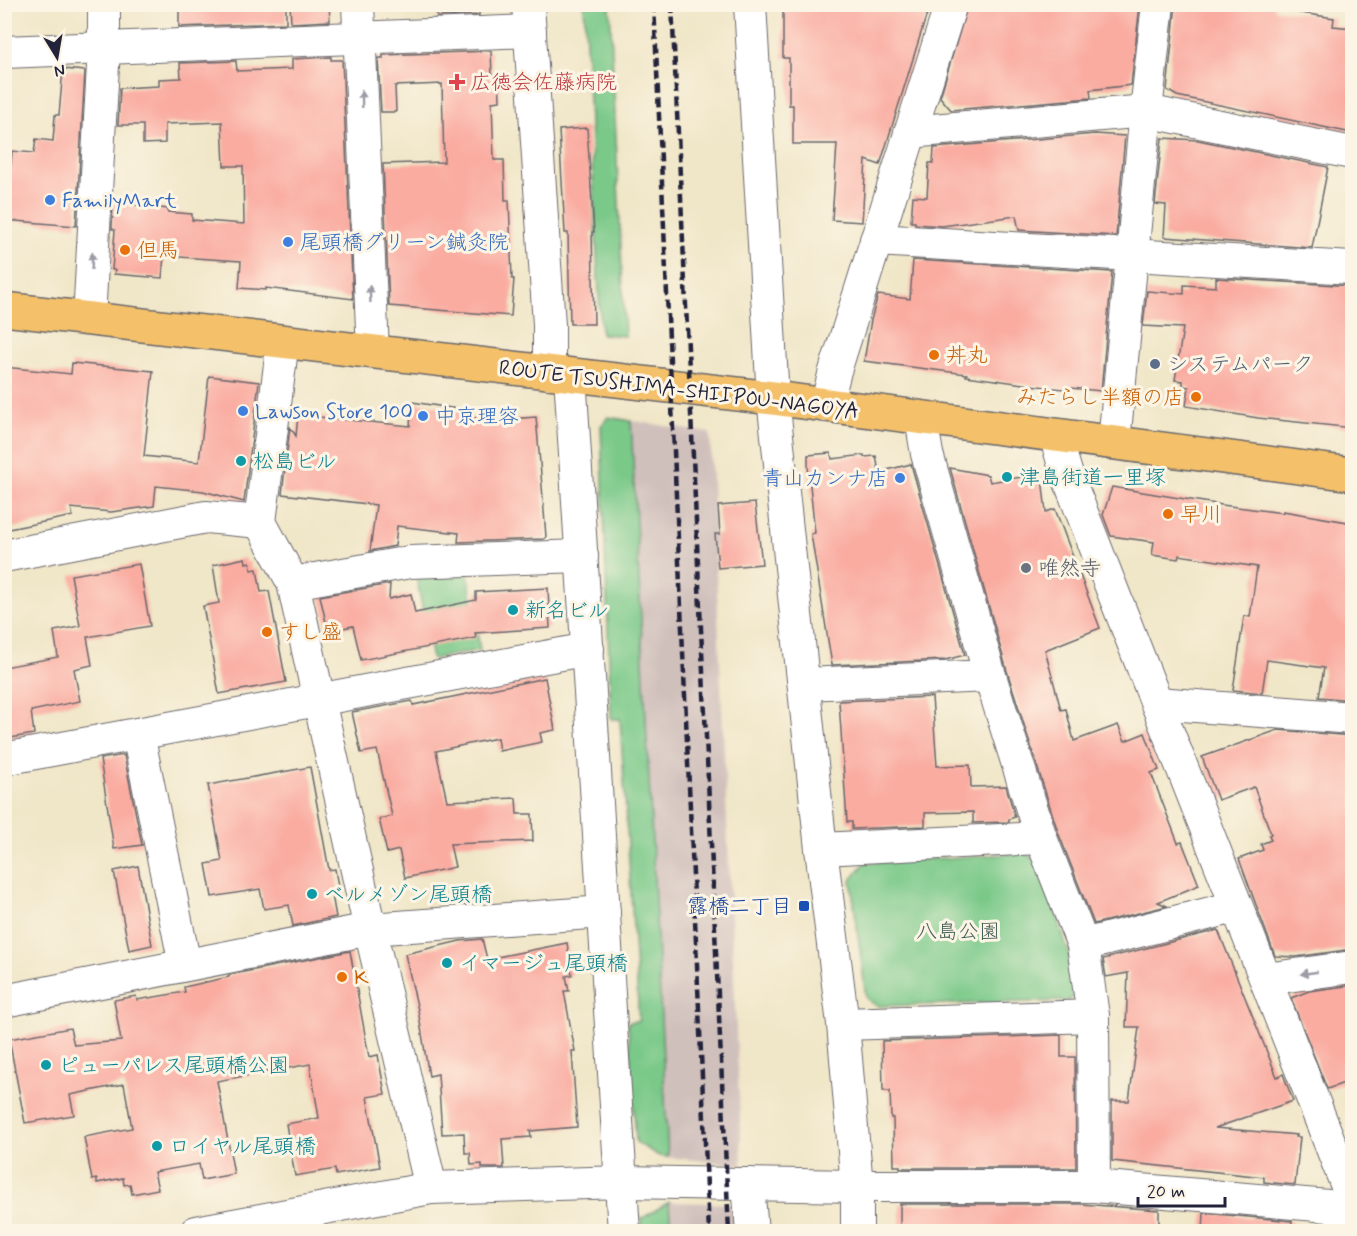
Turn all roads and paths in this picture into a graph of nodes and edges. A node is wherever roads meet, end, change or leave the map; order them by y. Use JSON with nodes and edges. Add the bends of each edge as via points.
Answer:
{"nodes":[{"id":1,"x":104,"y":4,"type":"edge"},
{"id":2,"x":358,"y":4,"type":"edge"},
{"id":3,"x":750,"y":4,"type":"edge"},
{"id":4,"x":951,"y":4,"type":"edge"},
{"id":5,"x":1158,"y":4,"type":"edge"},
{"id":6,"x":529,"y":18,"type":"edge"},
{"id":7,"x":359,"y":39,"type":"junction"},
{"id":8,"x":104,"y":47,"type":"junction"},
{"id":9,"x":4,"y":52,"type":"edge"},
{"id":10,"x":1146,"y":111,"type":"junction"},
{"id":11,"x":910,"y":132,"type":"junction"},
{"id":12,"x":1353,"y":153,"type":"edge"},
{"id":13,"x":876,"y":240,"type":"junction"},
{"id":14,"x":1132,"y":255,"type":"junction"},
{"id":15,"x":1353,"y":268,"type":"edge"},
{"id":16,"x":4,"y":309,"type":"edge"},
{"id":17,"x":88,"y":319,"type":"junction"},
{"id":18,"x":283,"y":341,"type":"junction"},
{"id":19,"x":373,"y":352,"type":"junction"},
{"id":20,"x":560,"y":374,"type":"junction"},
{"id":21,"x":773,"y":398,"type":"junction"},
{"id":22,"x":826,"y":406,"type":"junction"},
{"id":23,"x":921,"y":418,"type":"junction"},
{"id":24,"x":1055,"y":435,"type":"junction"},
{"id":25,"x":1114,"y":442,"type":"junction"},
{"id":26,"x":1353,"y":474,"type":"edge"},
{"id":27,"x":260,"y":522,"type":"junction"},
{"id":28,"x":4,"y":556,"type":"edge"},
{"id":29,"x":582,"y":556,"type":"junction"},
{"id":30,"x":293,"y":583,"type":"junction"},
{"id":31,"x":588,"y":649,"type":"junction"},
{"id":32,"x":990,"y":676,"type":"junction"},
{"id":33,"x":804,"y":684,"type":"junction"},
{"id":34,"x":319,"y":700,"type":"junction"},
{"id":35,"x":1157,"y":703,"type":"junction"},
{"id":36,"x":1353,"y":718,"type":"edge"},
{"id":37,"x":138,"y":734,"type":"junction"},
{"id":38,"x":4,"y":759,"type":"edge"},
{"id":39,"x":1041,"y":838,"type":"junction"},
{"id":40,"x":821,"y":849,"type":"junction"},
{"id":41,"x":1235,"y":908,"type":"junction"},
{"id":42,"x":604,"y":912,"type":"junction"},
{"id":43,"x":370,"y":929,"type":"junction"},
{"id":44,"x":1083,"y":945,"type":"junction"},
{"id":45,"x":185,"y":965,"type":"junction"},
{"id":46,"x":1353,"y":967,"type":"edge"},
{"id":47,"x":1266,"y":979,"type":"junction"},
{"id":48,"x":4,"y":1001,"type":"edge"},
{"id":49,"x":1093,"y":1016,"type":"junction"},
{"id":50,"x":843,"y":1024,"type":"junction"},
{"id":51,"x":1346,"y":1167,"type":"edge"},
{"id":52,"x":621,"y":1182,"type":"junction"},
{"id":53,"x":748,"y":1184,"type":"junction"},
{"id":54,"x":857,"y":1186,"type":"junction"},
{"id":55,"x":1094,"y":1186,"type":"junction"},
{"id":56,"x":431,"y":1188,"type":"junction"},
{"id":57,"x":1353,"y":1199,"type":"edge"},
{"id":58,"x":1353,"y":1208,"type":"edge"},
{"id":59,"x":196,"y":1232,"type":"edge"},
{"id":60,"x":624,"y":1232,"type":"edge"},
{"id":61,"x":752,"y":1232,"type":"edge"},
{"id":62,"x":857,"y":1232,"type":"edge"}],
"edges":[{"from":1,"to":8,"type":"street"},
{"from":2,"to":7,"type":"street"},
{"from":3,"to":21,"type":"street"},
{"from":4,"to":11,"type":"street"},
{"from":5,"to":10,"type":"street"},
{"from":6,"to":7,"type":"street"},
{"from":6,"to":20,"type":"street","via":[[549,325]]},
{"from":7,"to":8,"type":"street"},
{"from":19,"to":7,"type":"street","one_way":true},
{"from":8,"to":9,"type":"street"},
{"from":17,"to":8,"type":"street","one_way":true},
{"from":10,"to":11,"type":"street"},
{"from":10,"to":12,"type":"street"},
{"from":10,"to":14,"type":"street"},
{"from":11,"to":13,"type":"street"},
{"from":13,"to":14,"type":"street"},
{"from":13,"to":22,"type":"street"},
{"from":14,"to":15,"type":"street"},
{"from":14,"to":25,"type":"street"},
{"from":16,"to":17,"type":"main road","name":"ROUTE TSUSHIMA-SHIIPOU-NAGOYA"},
{"from":17,"to":18,"type":"main road","name":"ROUTE TSUSHIMA-SHIIPOU-NAGOYA"},
{"from":18,"to":19,"type":"main road","name":"ROUTE TSUSHIMA-SHIIPOU-NAGOYA"},
{"from":18,"to":27,"type":"street"},
{"from":19,"to":20,"type":"main road","name":"ROUTE TSUSHIMA-SHIIPOU-NAGOYA"},
{"from":20,"to":21,"type":"main road","name":"ROUTE TSUSHIMA-SHIIPOU-NAGOYA"},
{"from":20,"to":29,"type":"street"},
{"from":21,"to":22,"type":"main road","name":"ROUTE TSUSHIMA-SHIIPOU-NAGOYA"},
{"from":21,"to":33,"type":"street"},
{"from":22,"to":23,"type":"main road","name":"ROUTE TSUSHIMA-SHIIPOU-NAGOYA"},
{"from":23,"to":24,"type":"main road","name":"ROUTE TSUSHIMA-SHIIPOU-NAGOYA"},
{"from":23,"to":32,"type":"street","via":[[927,454]]},
{"from":24,"to":25,"type":"main road","name":"ROUTE TSUSHIMA-SHIIPOU-NAGOYA"},
{"from":24,"to":35,"type":"street"},
{"from":25,"to":26,"type":"main road","name":"ROUTE TSUSHIMA-SHIIPOU-NAGOYA"},
{"from":27,"to":28,"type":"street","via":[[206,517]]},
{"from":27,"to":30,"type":"street"},
{"from":29,"to":30,"type":"street","via":[[410,562]]},
{"from":29,"to":31,"type":"street"},
{"from":30,"to":34,"type":"street"},
{"from":31,"to":34,"type":"street"},
{"from":31,"to":42,"type":"street"},
{"from":32,"to":33,"type":"street"},
{"from":32,"to":39,"type":"street"},
{"from":33,"to":40,"type":"street"},
{"from":34,"to":37,"type":"street"},
{"from":34,"to":43,"type":"street"},
{"from":35,"to":36,"type":"street"},
{"from":35,"to":41,"type":"street"},
{"from":37,"to":38,"type":"street"},
{"from":37,"to":45,"type":"street"},
{"from":39,"to":40,"type":"street"},
{"from":39,"to":44,"type":"street"},
{"from":40,"to":50,"type":"street"},
{"from":41,"to":44,"type":"street"},
{"from":41,"to":47,"type":"street"},
{"from":42,"to":43,"type":"street"},
{"from":42,"to":52,"type":"street"},
{"from":43,"to":45,"type":"street"},
{"from":43,"to":56,"type":"street"},
{"from":44,"to":49,"type":"street"},
{"from":45,"to":48,"type":"street"},
{"from":46,"to":47,"type":"street","one_way":true},
{"from":47,"to":51,"type":"street"},
{"from":49,"to":50,"type":"street"},
{"from":49,"to":55,"type":"street"},
{"from":50,"to":54,"type":"street"},
{"from":51,"to":57,"type":"street"},
{"from":52,"to":53,"type":"street"},
{"from":52,"to":56,"type":"street"},
{"from":52,"to":60,"type":"street"},
{"from":53,"to":54,"type":"street"},
{"from":53,"to":61,"type":"street"},
{"from":54,"to":55,"type":"street"},
{"from":54,"to":62,"type":"street"},
{"from":55,"to":58,"type":"street"},
{"from":56,"to":59,"type":"street"}]}
